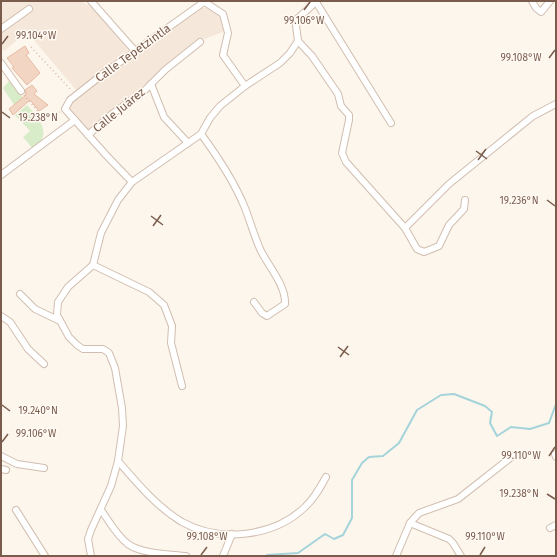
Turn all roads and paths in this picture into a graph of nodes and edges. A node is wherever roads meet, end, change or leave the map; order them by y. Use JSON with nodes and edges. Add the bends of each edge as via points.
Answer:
{"nodes":[{"id":1,"x":91,"y":1,"type":"edge"},
{"id":2,"x":204,"y":1,"type":"edge"},
{"id":3,"x":316,"y":1,"type":"edge"},
{"id":4,"x":532,"y":1,"type":"edge"},
{"id":5,"x":550,"y":1,"type":"edge"},
{"id":6,"x":29,"y":9,"type":"dead end"},
{"id":7,"x":1,"y":29,"type":"edge"},
{"id":8,"x":298,"y":41,"type":"junction"},
{"id":9,"x":200,"y":42,"type":"dead end"},
{"id":10,"x":31,"y":47,"type":"dead end"},
{"id":11,"x":135,"y":51,"type":"junction"},
{"id":12,"x":1,"y":63,"type":"edge"},
{"id":13,"x":151,"y":84,"type":"junction"},
{"id":14,"x":245,"y":86,"type":"junction"},
{"id":15,"x":21,"y":91,"type":"joint"},
{"id":16,"x":77,"y":95,"type":"junction"},
{"id":17,"x":556,"y":104,"type":"edge"},
{"id":18,"x":65,"y":109,"type":"junction"},
{"id":19,"x":75,"y":120,"type":"junction"},
{"id":20,"x":391,"y":123,"type":"dead end"},
{"id":21,"x":201,"y":134,"type":"junction"},
{"id":22,"x":88,"y":135,"type":"junction"},
{"id":23,"x":188,"y":143,"type":"junction"},
{"id":24,"x":1,"y":175,"type":"edge"},
{"id":25,"x":132,"y":182,"type":"junction"},
{"id":26,"x":465,"y":200,"type":"dead end"},
{"id":27,"x":405,"y":228,"type":"junction"},
{"id":28,"x":93,"y":265,"type":"junction"},
{"id":29,"x":20,"y":294,"type":"dead end"},
{"id":30,"x":254,"y":302,"type":"dead end"},
{"id":31,"x":1,"y":316,"type":"edge"},
{"id":32,"x":60,"y":321,"type":"junction"},
{"id":33,"x":44,"y":364,"type":"dead end"},
{"id":34,"x":182,"y":386,"type":"dead end"},
{"id":35,"x":514,"y":455,"type":"dead end"},
{"id":36,"x":1,"y":456,"type":"edge"},
{"id":37,"x":118,"y":461,"type":"junction"},
{"id":38,"x":44,"y":468,"type":"dead end"},
{"id":39,"x":326,"y":477,"type":"dead end"},
{"id":40,"x":16,"y":510,"type":"dead end"},
{"id":41,"x":101,"y":510,"type":"junction"},
{"id":42,"x":410,"y":523,"type":"junction"},
{"id":43,"x":232,"y":534,"type":"junction"},
{"id":44,"x":398,"y":553,"type":"edge"},
{"id":45,"x":45,"y":556,"type":"edge"},
{"id":46,"x":91,"y":556,"type":"edge"},
{"id":47,"x":186,"y":556,"type":"edge"},
{"id":48,"x":223,"y":556,"type":"edge"},
{"id":49,"x":404,"y":556,"type":"edge"},
{"id":50,"x":461,"y":556,"type":"edge"}],
"edges":[{"from":1,"to":11,"type":"street"},
{"from":2,"to":11,"type":"street","name":"Calle Tepetzintla"},
{"from":2,"to":14,"type":"street","via":[[223,14],[228,33],[223,55]]},
{"from":3,"to":8,"type":"street","via":[[298,19]]},
{"from":3,"to":20,"type":"street"},
{"from":4,"to":5,"type":"street","via":[[541,12]]},
{"from":6,"to":7,"type":"street"},
{"from":8,"to":14,"type":"street","via":[[280,63]]},
{"from":8,"to":27,"type":"street","via":[[312,56],[349,115],[342,153],[346,162]]},
{"from":9,"to":13,"type":"street","name":"Calle Juárez"},
{"from":10,"to":16,"type":"path"},
{"from":11,"to":16,"type":"street","name":"Calle Tepetzintla"},
{"from":12,"to":15,"type":"street"},
{"from":13,"to":22,"type":"street","name":"Calle Juárez"},
{"from":13,"to":23,"type":"street","name":"Calle Juárez","via":[[164,116]]},
{"from":14,"to":21,"type":"street","via":[[220,106]]},
{"from":15,"to":18,"type":"path","via":[[44,119]]},
{"from":16,"to":18,"type":"street","name":"Calle Tepetzintla","via":[[70,100]]},
{"from":17,"to":27,"type":"street","via":[[534,116],[449,184]]},
{"from":18,"to":19,"type":"street"},
{"from":19,"to":22,"type":"street"},
{"from":19,"to":24,"type":"street"},
{"from":21,"to":23,"type":"street"},
{"from":21,"to":30,"type":"street","via":[[231,179],[245,207],[260,249],[276,277],[285,300],[281,308],[267,316]]},
{"from":22,"to":25,"type":"street"},
{"from":23,"to":25,"type":"street"},
{"from":25,"to":28,"type":"street","via":[[118,200],[105,226]]},
{"from":26,"to":27,"type":"street","via":[[464,208],[449,225],[439,246],[420,251]]},
{"from":28,"to":32,"type":"street","via":[[60,296],[56,308]]},
{"from":28,"to":34,"type":"street","via":[[149,292],[164,305],[172,326],[171,343]]},
{"from":29,"to":32,"type":"street","via":[[35,309]]},
{"from":31,"to":33,"type":"street","via":[[10,322],[28,349]]},
{"from":32,"to":37,"type":"street","via":[[76,345],[83,349],[103,349],[110,353],[120,393],[123,426]]},
{"from":35,"to":42,"type":"street","via":[[458,499],[418,513]]},
{"from":36,"to":38,"type":"street","via":[[17,464]]},
{"from":37,"to":41,"type":"street"},
{"from":37,"to":43,"type":"street","via":[[151,497],[181,521],[204,531]]},
{"from":39,"to":43,"type":"street","via":[[312,500],[288,519],[264,530]]},
{"from":40,"to":45,"type":"street"},
{"from":41,"to":46,"type":"street","via":[[88,539]]},
{"from":41,"to":47,"type":"street","via":[[129,545]]},
{"from":42,"to":44,"type":"street"},
{"from":42,"to":50,"type":"street","via":[[449,539]]},
{"from":43,"to":48,"type":"street"},
{"from":44,"to":49,"type":"street"}]}
